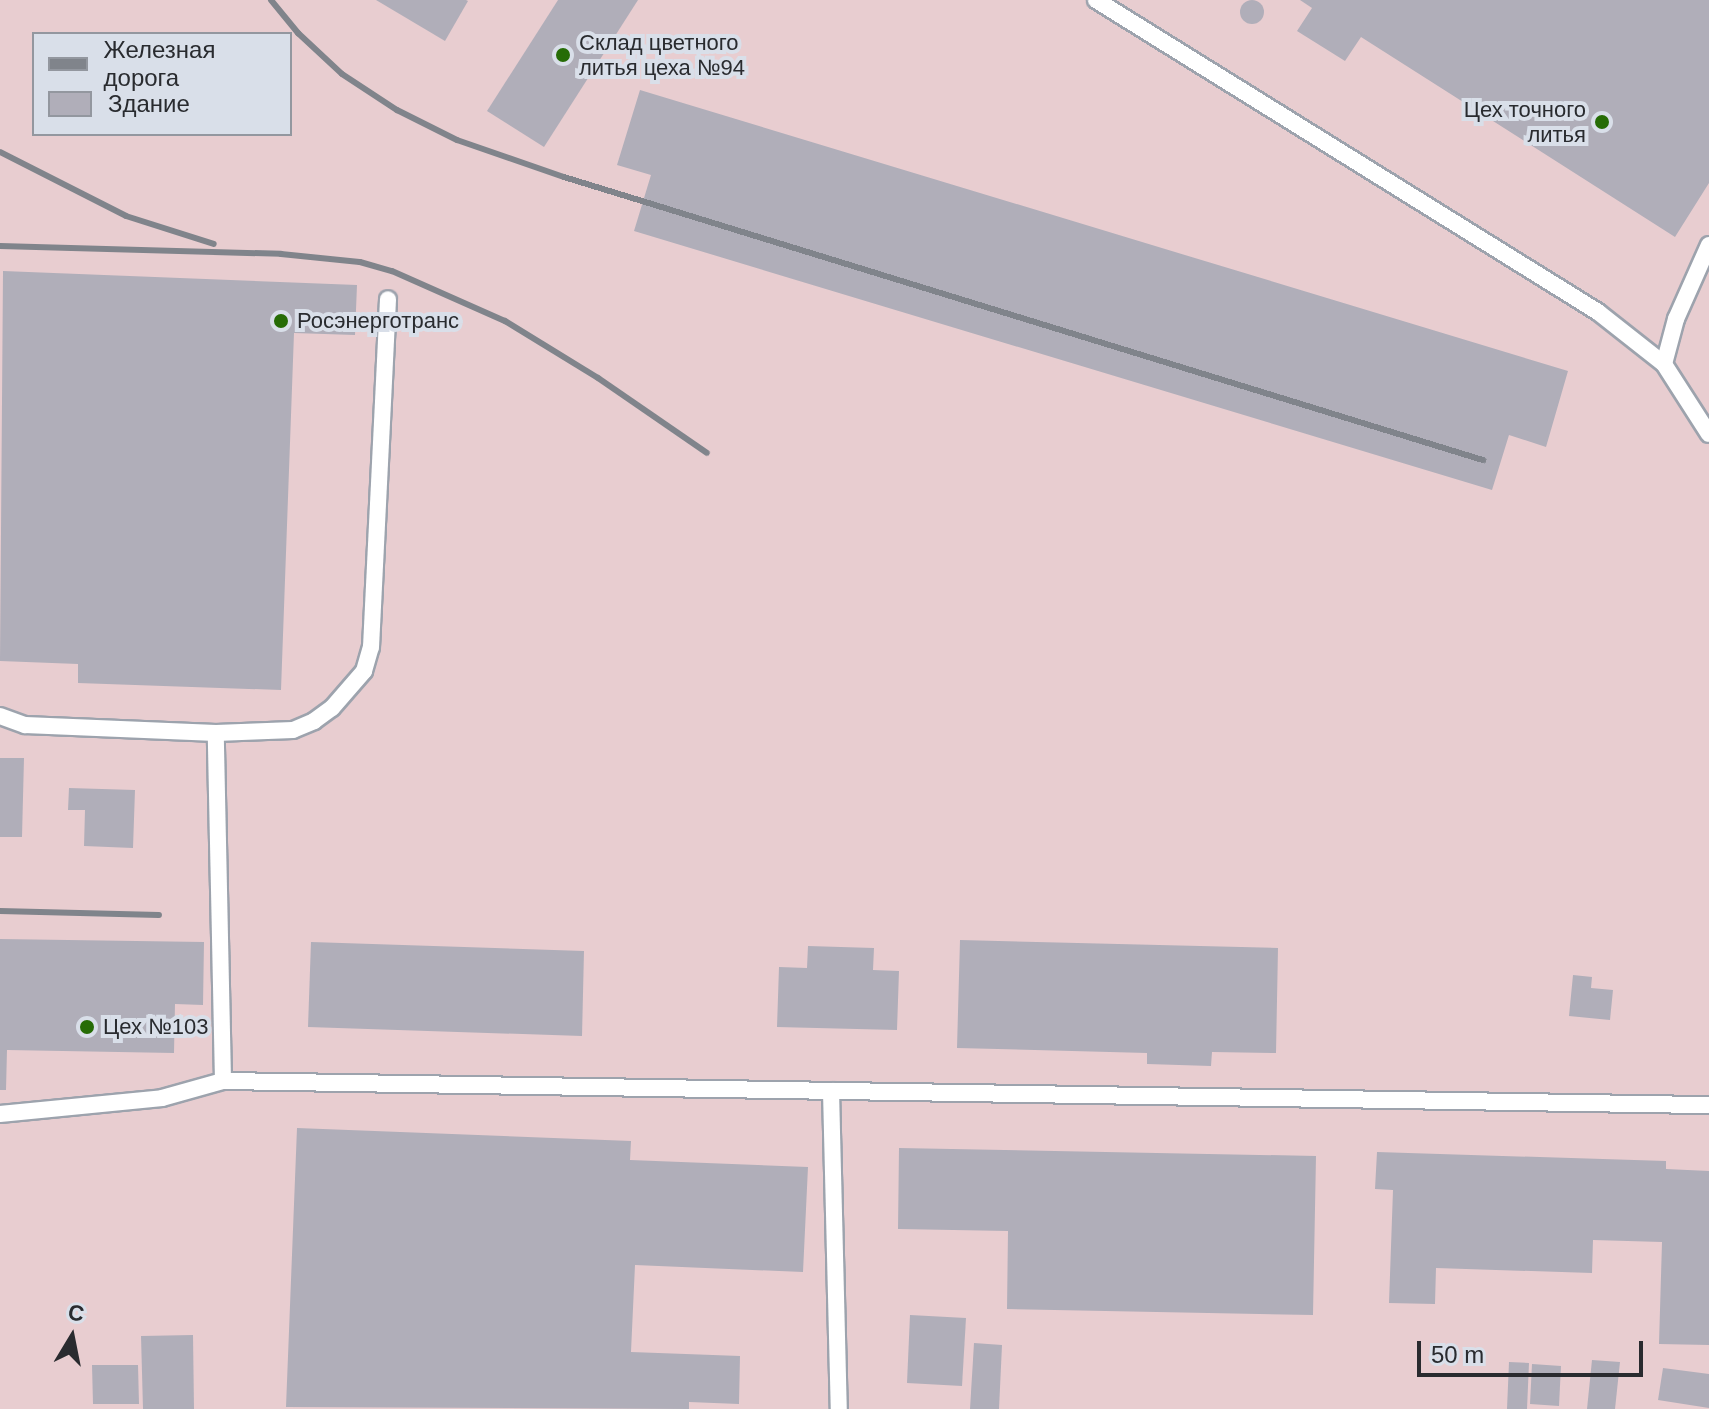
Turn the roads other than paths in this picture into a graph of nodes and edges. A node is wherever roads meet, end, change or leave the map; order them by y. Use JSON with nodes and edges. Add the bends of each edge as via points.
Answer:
{"nodes":[{"id":1,"x":1096,"y":0,"type":"edge"},
{"id":2,"x":1709,"y":245,"type":"edge"},
{"id":3,"x":388,"y":299,"type":"dead end"},
{"id":4,"x":1664,"y":364,"type":"junction"},
{"id":5,"x":1709,"y":434,"type":"edge"},
{"id":6,"x":0,"y":716,"type":"edge"},
{"id":7,"x":216,"y":733,"type":"junction"},
{"id":8,"x":223,"y":1081,"type":"junction"},
{"id":9,"x":831,"y":1091,"type":"junction"},
{"id":10,"x":1709,"y":1105,"type":"edge"},
{"id":11,"x":0,"y":1114,"type":"edge"},
{"id":12,"x":839,"y":1409,"type":"edge"}],
"edges":[{"from":1,"to":4,"type":"lane","via":[[1598,312]]},
{"from":2,"to":4,"type":"lane","via":[[1676,319]]},
{"from":3,"to":7,"type":"lane","via":[[371,647],[364,671],[314,721],[281,731]]},
{"from":4,"to":5,"type":"lane"},
{"from":6,"to":7,"type":"lane","via":[[25,725]]},
{"from":7,"to":8,"type":"lane"},
{"from":8,"to":9,"type":"lane"},
{"from":8,"to":11,"type":"lane","via":[[162,1098]]},
{"from":9,"to":10,"type":"lane"},
{"from":9,"to":12,"type":"lane"}]}
